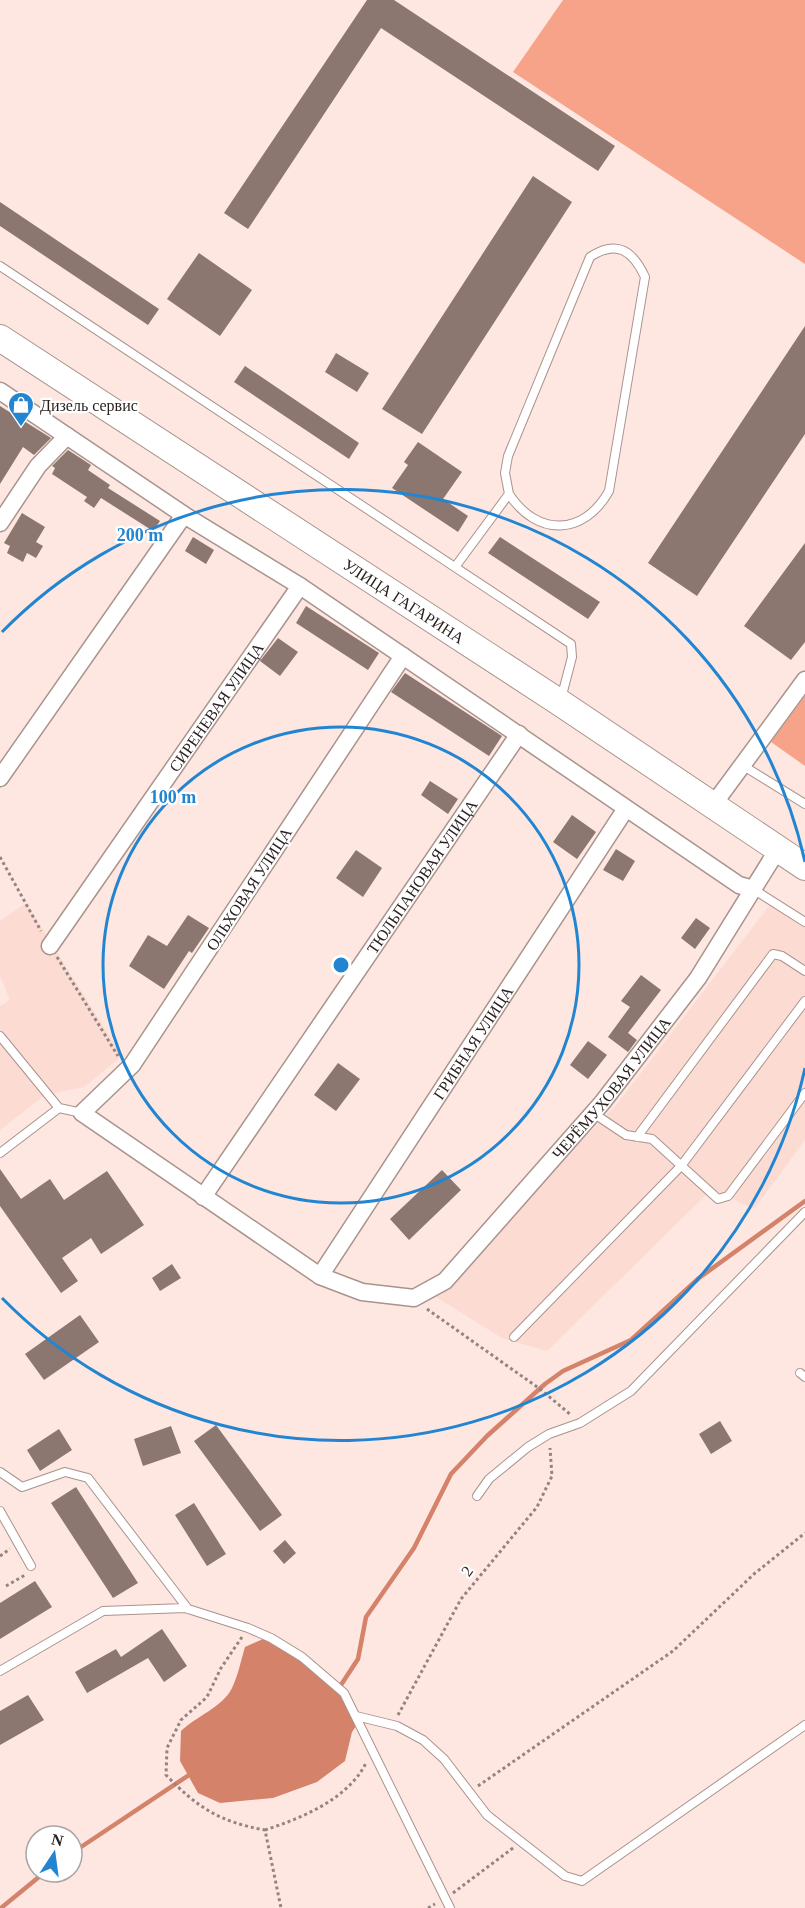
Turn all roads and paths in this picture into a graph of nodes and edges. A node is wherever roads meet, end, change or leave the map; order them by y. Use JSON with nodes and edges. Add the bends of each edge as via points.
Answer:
{"nodes":[{"id":1,"x":0,"y":266,"type":"edge"},
{"id":2,"x":0,"y":338,"type":"edge"},
{"id":3,"x":0,"y":391,"type":"edge"},
{"id":4,"x":67,"y":436,"type":"junction"},
{"id":5,"x":509,"y":494,"type":"junction"},
{"id":6,"x":184,"y":515,"type":"junction"},
{"id":7,"x":0,"y":523,"type":"edge"},
{"id":8,"x":455,"y":567,"type":"junction"},
{"id":9,"x":300,"y":586,"type":"junction"},
{"id":10,"x":403,"y":656,"type":"junction"},
{"id":11,"x":805,"y":680,"type":"edge"},
{"id":12,"x":559,"y":702,"type":"junction"},
{"id":13,"x":519,"y":735,"type":"junction"},
{"id":14,"x":742,"y":765,"type":"junction"},
{"id":15,"x":0,"y":778,"type":"edge"},
{"id":16,"x":805,"y":804,"type":"edge"},
{"id":17,"x":713,"y":805,"type":"junction"},
{"id":18,"x":625,"y":810,"type":"junction"},
{"id":19,"x":778,"y":849,"type":"junction"},
{"id":20,"x":0,"y":857,"type":"edge"},
{"id":21,"x":805,"y":867,"type":"edge"},
{"id":22,"x":753,"y":889,"type":"junction"},
{"id":23,"x":805,"y":922,"type":"edge"},
{"id":24,"x":50,"y":946,"type":"junction"},
{"id":25,"x":805,"y":971,"type":"edge"},
{"id":26,"x":805,"y":1000,"type":"edge"},
{"id":27,"x":0,"y":1036,"type":"edge"},
{"id":28,"x":127,"y":1070,"type":"junction"},
{"id":29,"x":805,"y":1093,"type":"edge"},
{"id":30,"x":59,"y":1108,"type":"junction"},
{"id":31,"x":81,"y":1113,"type":"junction"},
{"id":32,"x":593,"y":1113,"type":"junction"},
{"id":33,"x":637,"y":1137,"type":"junction"},
{"id":34,"x":0,"y":1153,"type":"edge"},
{"id":35,"x":681,"y":1166,"type":"junction"},
{"id":36,"x":203,"y":1197,"type":"junction"},
{"id":37,"x":805,"y":1212,"type":"edge"},
{"id":38,"x":320,"y":1276,"type":"junction"},
{"id":39,"x":414,"y":1298,"type":"junction"},
{"id":40,"x":514,"y":1337,"type":"dead end"},
{"id":41,"x":565,"y":1408,"type":"dead end"},
{"id":42,"x":549,"y":1434,"type":"junction"},
{"id":43,"x":0,"y":1472,"type":"edge"},
{"id":44,"x":477,"y":1496,"type":"dead end"},
{"id":45,"x":0,"y":1511,"type":"edge"},
{"id":46,"x":805,"y":1533,"type":"edge"},
{"id":47,"x":32,"y":1567,"type":"joint"},
{"id":48,"x":6,"y":1586,"type":"dead end"},
{"id":49,"x":188,"y":1609,"type":"junction"},
{"id":50,"x":248,"y":1628,"type":"junction"},
{"id":51,"x":0,"y":1671,"type":"edge"},
{"id":52,"x":356,"y":1716,"type":"junction"},
{"id":53,"x":805,"y":1725,"type":"edge"},
{"id":54,"x":397,"y":1726,"type":"junction"},
{"id":55,"x":374,"y":1767,"type":"dead end"},
{"id":56,"x":469,"y":1792,"type":"junction"},
{"id":57,"x":265,"y":1830,"type":"junction"},
{"id":58,"x":522,"y":1842,"type":"junction"},
{"id":59,"x":448,"y":1897,"type":"dead end"},
{"id":60,"x":438,"y":1902,"type":"dead end"},
{"id":61,"x":281,"y":1908,"type":"edge"},
{"id":62,"x":428,"y":1908,"type":"edge"},
{"id":63,"x":450,"y":1908,"type":"edge"}],
"edges":[{"from":1,"to":8,"type":"lane"},
{"from":2,"to":12,"type":"main road","name":"УЛИЦА ГАГАРИНА"},
{"from":3,"to":4,"type":"street"},
{"from":4,"to":6,"type":"street"},
{"from":4,"to":7,"type":"street","via":[[38,466]]},
{"from":5,"to":5,"type":"lane","via":[[505,473],[508,456],[590,257],[601,250],[619,248],[636,257],[645,278],[609,491],[600,507],[573,525],[539,524],[520,511]]},
{"from":5,"to":8,"type":"lane"},
{"from":6,"to":9,"type":"street"},
{"from":6,"to":15,"type":"street"},
{"from":8,"to":12,"type":"lane","via":[[571,644],[570,668]]},
{"from":9,"to":10,"type":"street"},
{"from":9,"to":24,"type":"street","name":"СИРЕНЕВАЯ УЛИЦА"},
{"from":10,"to":13,"type":"street"},
{"from":10,"to":28,"type":"street","name":"ОЛЬХОВАЯ УЛИЦА"},
{"from":11,"to":14,"type":"street"},
{"from":12,"to":17,"type":"main road","name":"УЛИЦА ГАГАРИНА"},
{"from":13,"to":18,"type":"street"},
{"from":13,"to":36,"type":"street","name":"ТЮЛЬПАНОВАЯ УЛИЦА"},
{"from":14,"to":16,"type":"lane"},
{"from":14,"to":17,"type":"street"},
{"from":17,"to":19,"type":"main road","name":"УЛИЦА ГАГАРИНА"},
{"from":18,"to":22,"type":"street","via":[[739,885]]},
{"from":18,"to":38,"type":"street","name":"ГРИБНАЯ УЛИЦА"},
{"from":19,"to":21,"type":"main road","name":"УЛИЦА ГАГАРИНА"},
{"from":19,"to":22,"type":"street","name":"ЧЕРЁМУХОВАЯ УЛИЦА"},
{"from":20,"to":24,"type":"path"},
{"from":22,"to":23,"type":"lane"},
{"from":22,"to":32,"type":"street","name":"ЧЕРЁМУХОВАЯ УЛИЦА","via":[[698,978]]},
{"from":24,"to":28,"type":"path"},
{"from":25,"to":33,"type":"lane","via":[[773,954]]},
{"from":26,"to":35,"type":"lane"},
{"from":27,"to":30,"type":"lane"},
{"from":28,"to":31,"type":"street","name":"ОЛЬХОВАЯ УЛИЦА"},
{"from":29,"to":35,"type":"lane","via":[[728,1197],[718,1200]]},
{"from":30,"to":31,"type":"lane"},
{"from":30,"to":34,"type":"lane"},
{"from":31,"to":36,"type":"street"},
{"from":32,"to":33,"type":"lane","via":[[626,1135]]},
{"from":32,"to":39,"type":"street","name":"ЧЕРЁМУХОВАЯ УЛИЦА","via":[[445,1281]]},
{"from":33,"to":35,"type":"lane","via":[[652,1139]]},
{"from":35,"to":40,"type":"lane"},
{"from":36,"to":38,"type":"street"},
{"from":37,"to":42,"type":"lane","via":[[631,1391],[580,1422]]},
{"from":38,"to":39,"type":"street","via":[[363,1292]]},
{"from":39,"to":41,"type":"path"},
{"from":42,"to":44,"type":"lane","via":[[489,1479]]},
{"from":42,"to":54,"type":"path","name":"2","via":[[552,1476],[537,1507],[461,1599],[398,1710]]},
{"from":43,"to":49,"type":"lane","via":[[22,1487],[65,1472],[88,1478]]},
{"from":45,"to":47,"type":"lane"},
{"from":46,"to":56,"type":"path","via":[[754,1574],[673,1651]]},
{"from":47,"to":48,"type":"path"},
{"from":49,"to":50,"type":"lane"},
{"from":49,"to":51,"type":"lane","via":[[103,1611]]},
{"from":50,"to":52,"type":"lane","via":[[302,1657],[344,1693]]},
{"from":50,"to":57,"type":"path","via":[[207,1697],[181,1720],[167,1748],[167,1776],[213,1815],[236,1825]]},
{"from":52,"to":54,"type":"lane"},
{"from":52,"to":63,"type":"lane"},
{"from":53,"to":58,"type":"lane","via":[[582,1881],[565,1876]]},
{"from":54,"to":56,"type":"lane","via":[[423,1740],[444,1759]]},
{"from":55,"to":57,"type":"path","via":[[369,1757],[358,1779],[342,1794]]},
{"from":56,"to":58,"type":"lane","via":[[487,1815]]},
{"from":57,"to":61,"type":"path"},
{"from":58,"to":59,"type":"path"},
{"from":60,"to":62,"type":"path"}]}
